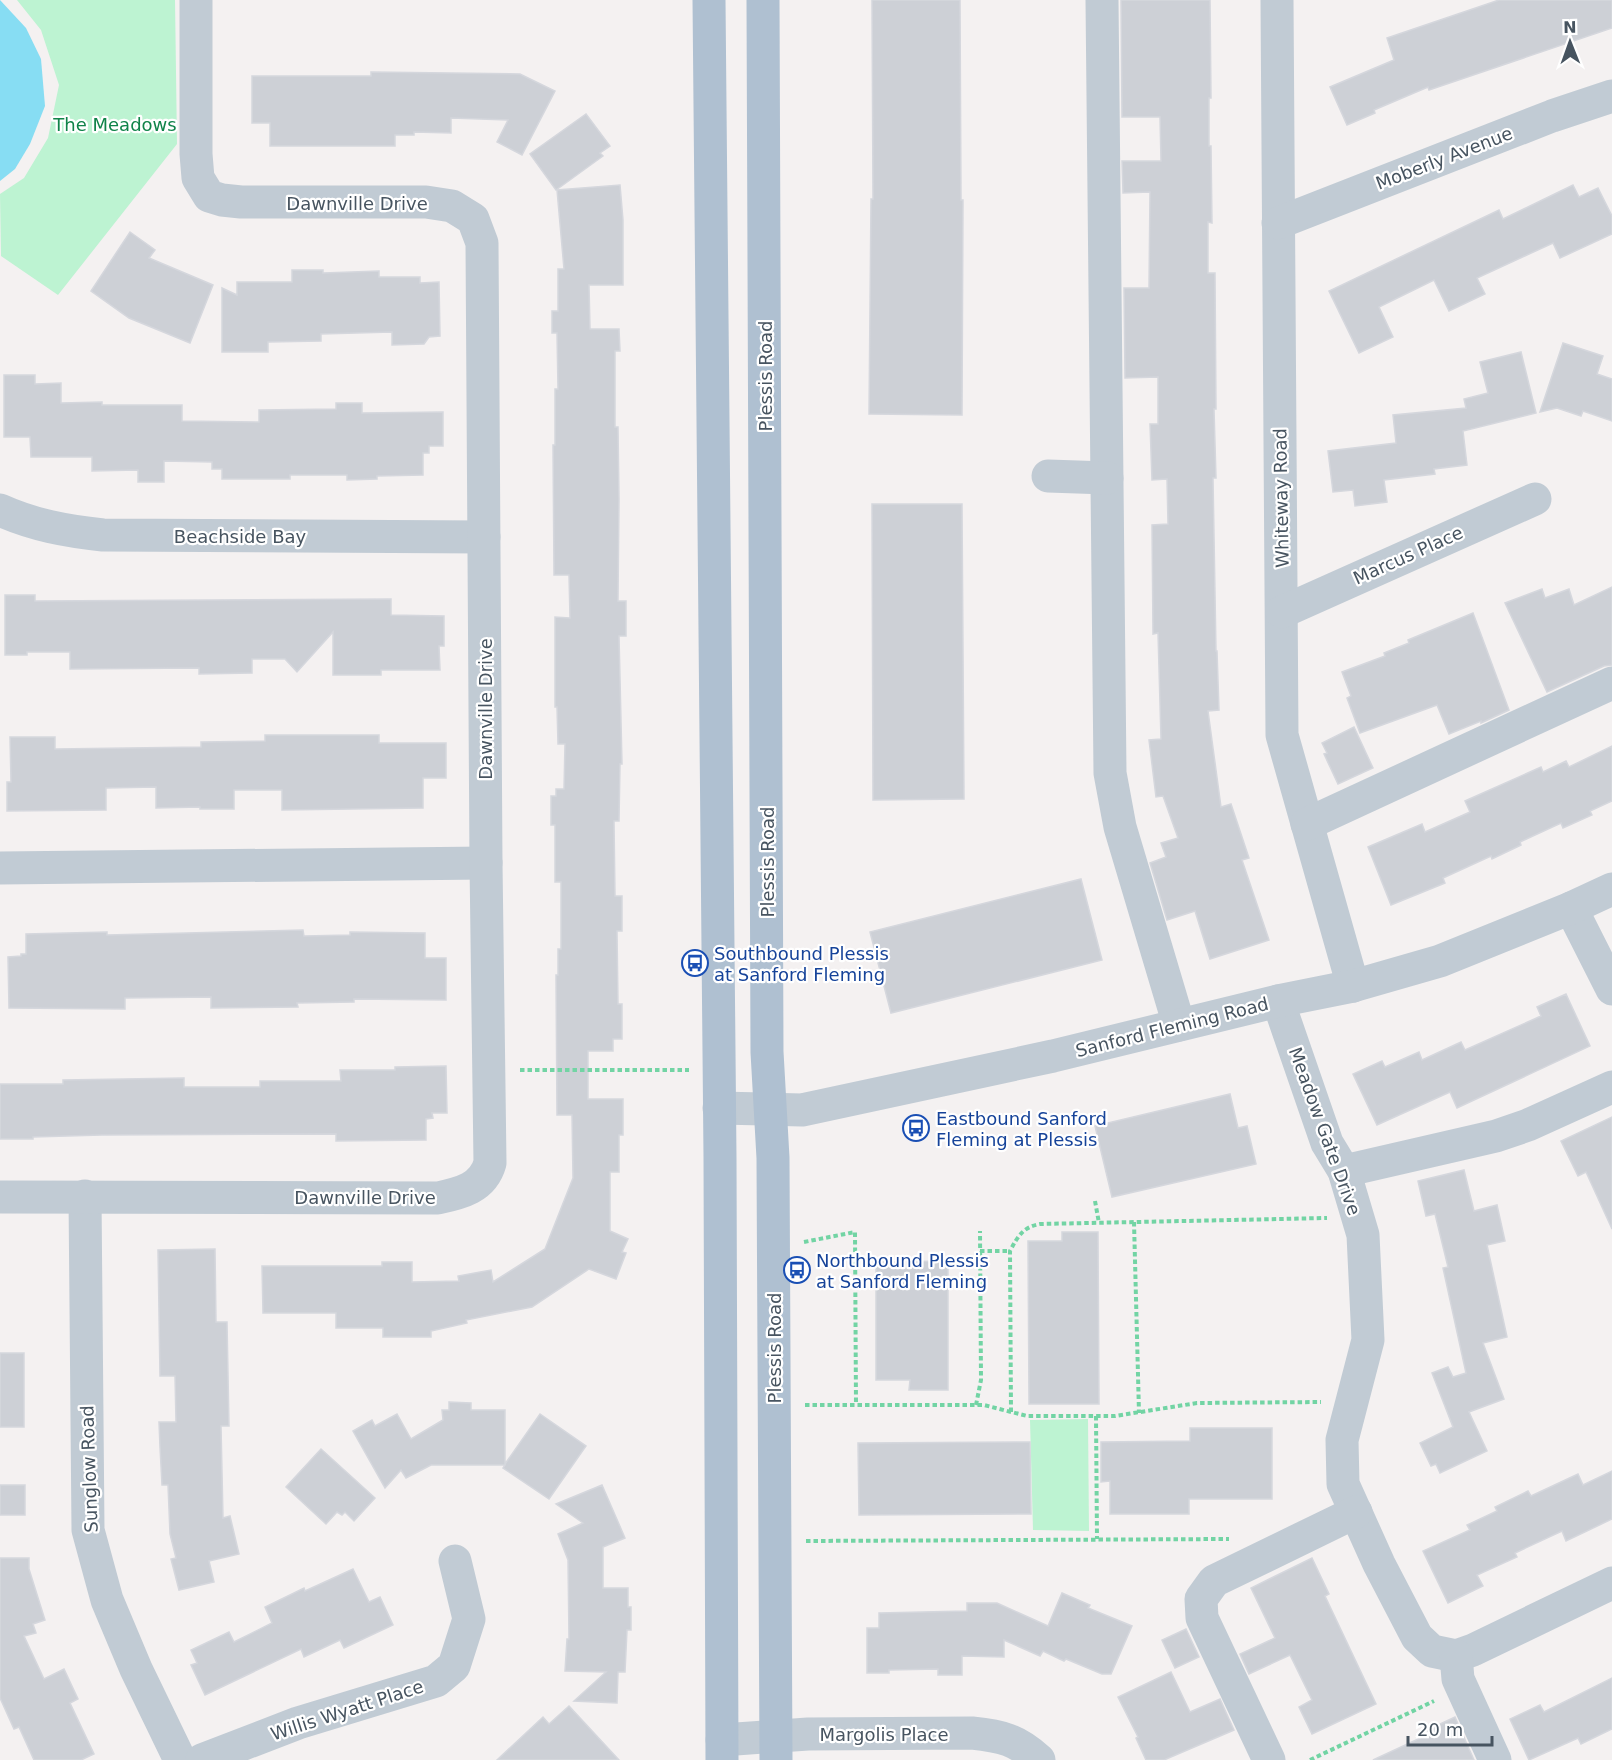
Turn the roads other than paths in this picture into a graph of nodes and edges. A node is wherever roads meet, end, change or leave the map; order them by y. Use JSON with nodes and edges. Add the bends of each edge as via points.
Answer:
{"nodes":[{"id":1,"x":196,"y":0,"type":"edge"},
{"id":2,"x":709,"y":0,"type":"edge"},
{"id":3,"x":763,"y":0,"type":"edge"},
{"id":4,"x":1102,"y":0,"type":"edge"},
{"id":5,"x":1277,"y":0,"type":"edge"},
{"id":6,"x":1612,"y":96,"type":"edge"},
{"id":7,"x":1278,"y":224,"type":"junction"},
{"id":8,"x":1048,"y":476,"type":"dead end"},
{"id":9,"x":1107,"y":478,"type":"junction"},
{"id":10,"x":1535,"y":499,"type":"dead end"},
{"id":11,"x":0,"y":510,"type":"edge"},
{"id":12,"x":484,"y":537,"type":"junction"},
{"id":13,"x":1282,"y":612,"type":"junction"},
{"id":14,"x":1612,"y":683,"type":"edge"},
{"id":15,"x":1307,"y":824,"type":"junction"},
{"id":16,"x":486,"y":863,"type":"junction"},
{"id":17,"x":0,"y":868,"type":"edge"},
{"id":18,"x":1612,"y":888,"type":"edge"},
{"id":19,"x":1571,"y":908,"type":"junction"},
{"id":20,"x":1353,"y":986,"type":"junction"},
{"id":21,"x":1612,"y":989,"type":"edge"},
{"id":22,"x":1278,"y":1001,"type":"junction"},
{"id":23,"x":1179,"y":1025,"type":"junction"},
{"id":24,"x":1612,"y":1087,"type":"edge"},
{"id":25,"x":719,"y":1108,"type":"junction"},
{"id":26,"x":768,"y":1110,"type":"junction"},
{"id":27,"x":1344,"y":1172,"type":"junction"},
{"id":28,"x":85,"y":1196,"type":"junction"},
{"id":29,"x":0,"y":1197,"type":"edge"},
{"id":30,"x":1356,"y":1512,"type":"junction"},
{"id":31,"x":455,"y":1561,"type":"dead end"},
{"id":32,"x":1612,"y":1583,"type":"edge"},
{"id":33,"x":1456,"y":1656,"type":"junction"},
{"id":34,"x":776,"y":1749,"type":"edge"},
{"id":35,"x":722,"y":1750,"type":"edge"},
{"id":36,"x":180,"y":1760,"type":"edge"},
{"id":37,"x":202,"y":1760,"type":"edge"},
{"id":38,"x":1039,"y":1760,"type":"edge"},
{"id":39,"x":1269,"y":1760,"type":"edge"},
{"id":40,"x":1495,"y":1760,"type":"edge"}],
"edges":[{"from":1,"to":12,"type":"street","name":"Dawnville Drive","via":[[196,154],[198,178],[209,196],[241,202],[426,202],[452,206],[472,219],[482,243],[483,268]]},
{"from":2,"to":25,"type":"main road"},
{"from":3,"to":26,"type":"main road","name":"Plessis Road"},
{"from":4,"to":9,"type":"street"},
{"from":5,"to":7,"type":"street","name":"Whiteway Road"},
{"from":6,"to":7,"type":"street","name":"Moberly Avenue"},
{"from":7,"to":13,"type":"street","name":"Whiteway Road"},
{"from":8,"to":9,"type":"street"},
{"from":9,"to":23,"type":"street","via":[[1110,773],[1120,827]]},
{"from":10,"to":13,"type":"street","name":"Marcus Place"},
{"from":11,"to":12,"type":"street","name":"Beachside Bay","via":[[63,531],[103,535]]},
{"from":12,"to":16,"type":"street","name":"Dawnville Drive"},
{"from":13,"to":15,"type":"street","name":"Whiteway Road","via":[[1282,735]]},
{"from":14,"to":15,"type":"street"},
{"from":15,"to":20,"type":"street","name":"Whiteway Road"},
{"from":16,"to":17,"type":"street"},
{"from":16,"to":28,"type":"street","name":"Dawnville Drive","via":[[490,1163],[487,1174],[476,1185],[462,1193],[438,1198]]},
{"from":18,"to":19,"type":"street","name":"Sanford Fleming Road"},
{"from":19,"to":20,"type":"street","name":"Sanford Fleming Road","via":[[1440,961]]},
{"from":19,"to":21,"type":"street"},
{"from":20,"to":22,"type":"street","name":"Sanford Fleming Road"},
{"from":22,"to":23,"type":"street","name":"Sanford Fleming Road"},
{"from":22,"to":27,"type":"street","name":"Meadow Gate Drive","via":[[1327,1143]]},
{"from":23,"to":26,"type":"street","name":"Sanford Fleming Road","via":[[802,1110]]},
{"from":24,"to":27,"type":"street","via":[[1496,1136]]},
{"from":25,"to":26,"type":"street","name":"Sanford Fleming Road"},
{"from":25,"to":35,"type":"main road"},
{"from":26,"to":34,"type":"main road","name":"Plessis Road","via":[[773,1158]]},
{"from":27,"to":30,"type":"street","name":"Meadow Gate Drive","via":[[1363,1234],[1368,1340],[1342,1440],[1343,1484]]},
{"from":28,"to":29,"type":"street","name":"Dawnville Drive"},
{"from":28,"to":36,"type":"street","name":"Sunglow Road","via":[[88,1530],[107,1600]]},
{"from":30,"to":33,"type":"street","name":"Meadow Gate Drive","via":[[1417,1637],[1432,1651]]},
{"from":30,"to":39,"type":"street","via":[[1214,1581],[1201,1599],[1202,1618]]},
{"from":31,"to":37,"type":"street","name":"Willis Wyatt Place","via":[[469,1619],[454,1666],[436,1682],[298,1723]]},
{"from":32,"to":33,"type":"street"},
{"from":33,"to":40,"type":"street","via":[[1458,1678]]},
{"from":34,"to":35,"type":"street","name":"Margolis Place"},
{"from":34,"to":38,"type":"street","name":"Margolis Place","via":[[808,1734],[972,1733],[1024,1746]]}]}
